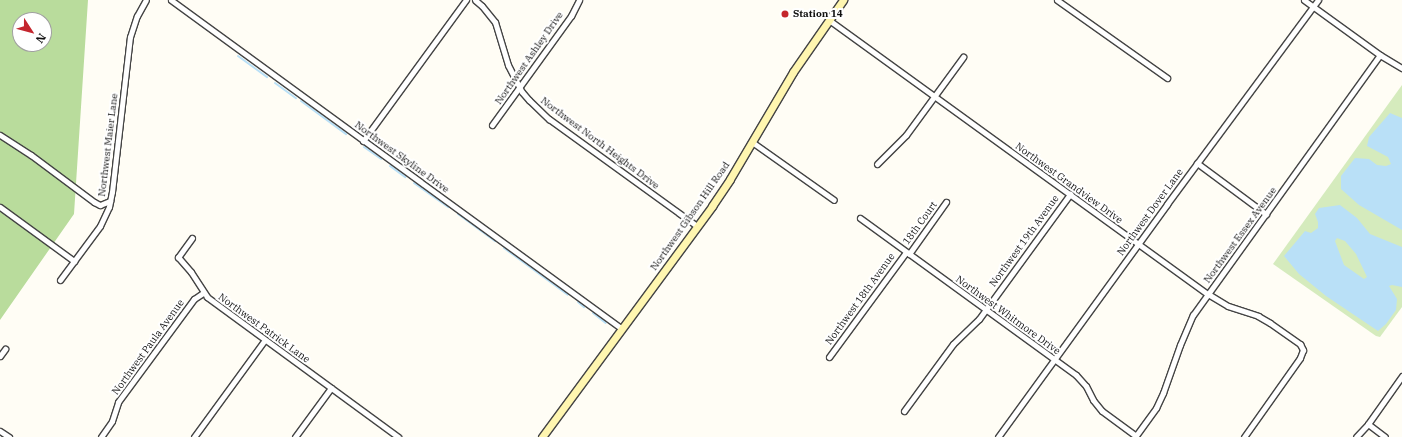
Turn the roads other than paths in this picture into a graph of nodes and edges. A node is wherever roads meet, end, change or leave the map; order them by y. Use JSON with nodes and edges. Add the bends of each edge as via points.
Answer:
{"nodes":[{"id":1,"x":146,"y":0,"type":"edge"},
{"id":2,"x":171,"y":0,"type":"edge"},
{"id":3,"x":466,"y":0,"type":"edge"},
{"id":4,"x":475,"y":0,"type":"edge"},
{"id":5,"x":579,"y":0,"type":"edge"},
{"id":6,"x":844,"y":0,"type":"edge"},
{"id":7,"x":1057,"y":0,"type":"edge"},
{"id":8,"x":1304,"y":0,"type":"edge"},
{"id":9,"x":1318,"y":0,"type":"edge"},
{"id":10,"x":178,"y":2,"type":"edge"},
{"id":11,"x":1313,"y":6,"type":"junction"},
{"id":12,"x":829,"y":20,"type":"junction"},
{"id":13,"x":1380,"y":55,"type":"junction"},
{"id":14,"x":963,"y":57,"type":"dead end"},
{"id":15,"x":1402,"y":68,"type":"edge"},
{"id":16,"x":1166,"y":78,"type":"dead end"},
{"id":17,"x":520,"y":87,"type":"junction"},
{"id":18,"x":935,"y":96,"type":"junction"},
{"id":19,"x":492,"y":125,"type":"dead end"},
{"id":20,"x":0,"y":135,"type":"edge"},
{"id":21,"x":363,"y":141,"type":"junction"},
{"id":22,"x":752,"y":142,"type":"junction"},
{"id":23,"x":1197,"y":163,"type":"junction"},
{"id":24,"x":876,"y":164,"type":"dead end"},
{"id":25,"x":1070,"y":194,"type":"junction"},
{"id":26,"x":834,"y":200,"type":"dead end"},
{"id":27,"x":110,"y":201,"type":"junction"},
{"id":28,"x":946,"y":202,"type":"dead end"},
{"id":29,"x":0,"y":207,"type":"edge"},
{"id":30,"x":1266,"y":214,"type":"junction"},
{"id":31,"x":860,"y":218,"type":"dead end"},
{"id":32,"x":697,"y":226,"type":"junction"},
{"id":33,"x":192,"y":238,"type":"dead end"},
{"id":34,"x":1138,"y":244,"type":"junction"},
{"id":35,"x":907,"y":253,"type":"junction"},
{"id":36,"x":74,"y":261,"type":"junction"},
{"id":37,"x":60,"y":280,"type":"dead end"},
{"id":38,"x":203,"y":292,"type":"junction"},
{"id":39,"x":1208,"y":294,"type":"junction"},
{"id":40,"x":986,"y":309,"type":"junction"},
{"id":41,"x":622,"y":328,"type":"junction"},
{"id":42,"x":264,"y":340,"type":"junction"},
{"id":43,"x":5,"y":349,"type":"dead end"},
{"id":44,"x":0,"y":356,"type":"edge"},
{"id":45,"x":829,"y":357,"type":"dead end"},
{"id":46,"x":1054,"y":359,"type":"junction"},
{"id":47,"x":1402,"y":376,"type":"edge"},
{"id":48,"x":331,"y":388,"type":"junction"},
{"id":49,"x":904,"y":411,"type":"dead end"},
{"id":50,"x":1368,"y":424,"type":"junction"},
{"id":51,"x":0,"y":431,"type":"edge"},
{"id":52,"x":9,"y":437,"type":"edge"},
{"id":53,"x":101,"y":437,"type":"edge"},
{"id":54,"x":194,"y":437,"type":"edge"},
{"id":55,"x":295,"y":437,"type":"edge"},
{"id":56,"x":398,"y":437,"type":"edge"},
{"id":57,"x":542,"y":437,"type":"edge"},
{"id":58,"x":998,"y":437,"type":"edge"},
{"id":59,"x":1135,"y":437,"type":"edge"},
{"id":60,"x":1244,"y":437,"type":"edge"},
{"id":61,"x":1356,"y":437,"type":"edge"},
{"id":62,"x":1385,"y":437,"type":"edge"}],
"edges":[{"from":1,"to":27,"type":"street","name":"Northwest Maier Lane","via":[[130,37]]},
{"from":2,"to":10,"type":"street","name":"Northwest Skyline Drive"},
{"from":3,"to":21,"type":"street"},
{"from":4,"to":17,"type":"street","name":"Northwest North Heights Drive","via":[[495,22],[508,65]]},
{"from":5,"to":17,"type":"street","name":"Northwest Ashley Drive","via":[[571,16]]},
{"from":6,"to":12,"type":"main road","name":"Northwest Gibson Hill Road"},
{"from":7,"to":16,"type":"street"},
{"from":8,"to":11,"type":"street"},
{"from":9,"to":11,"type":"street","name":"Northwest Dover Lane"},
{"from":10,"to":21,"type":"street","name":"Northwest Skyline Drive"},
{"from":11,"to":13,"type":"street"},
{"from":11,"to":23,"type":"street","name":"Northwest Dover Lane"},
{"from":12,"to":18,"type":"street","name":"Northwest Grandview Drive"},
{"from":12,"to":22,"type":"main road","name":"Northwest Gibson Hill Road","via":[[793,72]]},
{"from":13,"to":15,"type":"street"},
{"from":13,"to":30,"type":"street","name":"Northwest Essex Avenue"},
{"from":14,"to":18,"type":"street"},
{"from":17,"to":19,"type":"street","name":"Northwest Ashley Drive"},
{"from":17,"to":32,"type":"street","name":"Northwest North Heights Drive","via":[[545,116]]},
{"from":18,"to":24,"type":"street","via":[[906,135]]},
{"from":18,"to":25,"type":"street","name":"Northwest Grandview Drive"},
{"from":20,"to":27,"type":"street","via":[[94,202],[100,205]]},
{"from":21,"to":41,"type":"street","name":"Northwest Skyline Drive"},
{"from":22,"to":26,"type":"street"},
{"from":22,"to":32,"type":"main road","name":"Northwest Gibson Hill Road"},
{"from":23,"to":30,"type":"street"},
{"from":23,"to":34,"type":"street","name":"Northwest Dover Lane"},
{"from":25,"to":34,"type":"street","name":"Northwest Grandview Drive"},
{"from":25,"to":40,"type":"street","name":"Northwest 19th Avenue"},
{"from":27,"to":36,"type":"street","name":"Northwest Maier Lane","via":[[100,226]]},
{"from":28,"to":35,"type":"street","name":"18th Court"},
{"from":29,"to":36,"type":"street"},
{"from":30,"to":39,"type":"street","name":"Northwest Essex Avenue"},
{"from":31,"to":35,"type":"street","name":"Northwest Whitmore Drive"},
{"from":32,"to":41,"type":"main road","name":"Northwest Gibson Hill Road"},
{"from":33,"to":38,"type":"street","name":"Northwest Patrick Lane","via":[[178,257]]},
{"from":34,"to":39,"type":"street","name":"Northwest Grandview Drive"},
{"from":34,"to":46,"type":"street","name":"Northwest Dover Lane"},
{"from":35,"to":40,"type":"street","name":"Northwest Whitmore Drive"},
{"from":35,"to":45,"type":"street","name":"Northwest 18th Avenue"},
{"from":36,"to":37,"type":"street","name":"Northwest Maier Lane"},
{"from":38,"to":42,"type":"street","name":"Northwest Patrick Lane"},
{"from":38,"to":53,"type":"street","name":"Northwest Paula Avenue","via":[[185,310],[118,402],[112,421]]},
{"from":39,"to":59,"type":"street","name":"Northwest Essex Avenue","via":[[1187,328],[1156,408]]},
{"from":39,"to":60,"type":"street","name":"Northwest Grandview Drive","via":[[1228,306],[1270,323],[1300,344],[1303,350],[1300,358]]},
{"from":40,"to":46,"type":"street","name":"Northwest Whitmore Drive"},
{"from":40,"to":49,"type":"street","name":"Northwest 19th Avenue","via":[[953,344]]},
{"from":41,"to":57,"type":"main road","name":"Northwest Gibson Hill Road"},
{"from":42,"to":48,"type":"street","name":"Northwest Patrick Lane"},
{"from":42,"to":54,"type":"street"},
{"from":43,"to":44,"type":"street"},
{"from":46,"to":58,"type":"street","name":"Northwest Dover Lane"},
{"from":46,"to":59,"type":"street","name":"Northwest Whitmore Drive","via":[[1086,386],[1102,411]]},
{"from":47,"to":50,"type":"street"},
{"from":48,"to":55,"type":"street"},
{"from":48,"to":56,"type":"street","name":"Northwest Patrick Lane"},
{"from":50,"to":61,"type":"street"},
{"from":50,"to":62,"type":"street"},
{"from":51,"to":52,"type":"street"}]}
